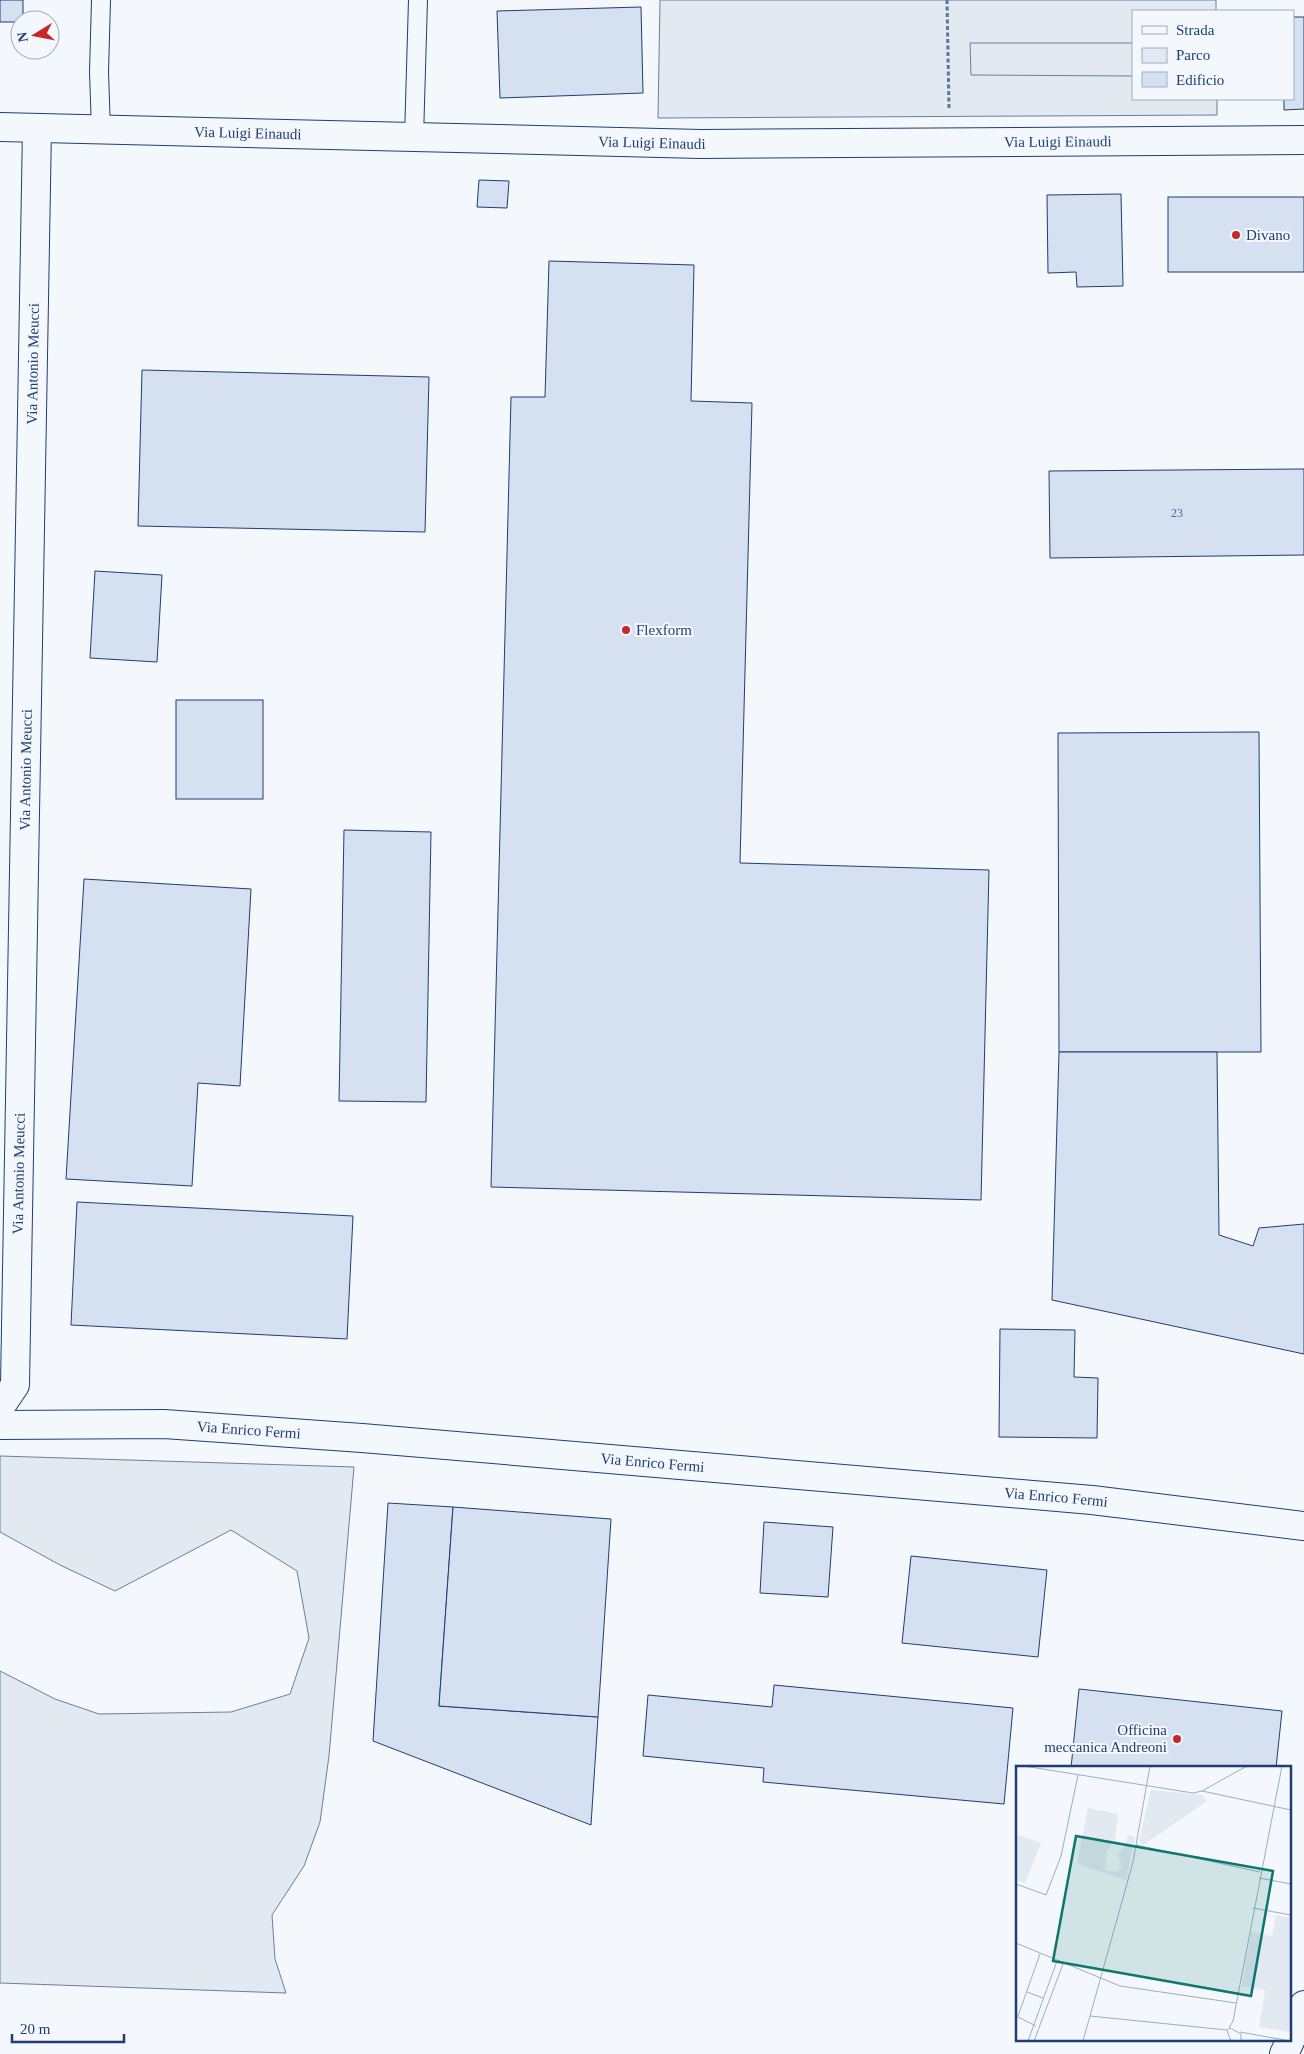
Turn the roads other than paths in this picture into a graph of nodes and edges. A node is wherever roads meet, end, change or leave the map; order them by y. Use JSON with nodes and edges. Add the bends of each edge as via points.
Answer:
{"nodes":[{"id":1,"x":101,"y":0,"type":"edge"},
{"id":2,"x":418,"y":0,"type":"edge"},
{"id":3,"x":0,"y":127,"type":"edge"},
{"id":4,"x":37,"y":128,"type":"junction"},
{"id":5,"x":101,"y":130,"type":"junction"},
{"id":6,"x":414,"y":138,"type":"junction"},
{"id":7,"x":1304,"y":140,"type":"edge"},
{"id":8,"x":0,"y":1407,"type":"edge"},
{"id":9,"x":0,"y":1425,"type":"edge"},
{"id":10,"x":1304,"y":1526,"type":"edge"},
{"id":11,"x":1302,"y":2016,"type":"edge"},
{"id":12,"x":1292,"y":2037,"type":"edge"},
{"id":13,"x":1290,"y":2042,"type":"edge"},
{"id":14,"x":1284,"y":2054,"type":"edge"}],
"edges":[{"from":1,"to":5,"type":"lane"},
{"from":2,"to":6,"type":"lane"},
{"from":3,"to":4,"type":"street","name":"Via Luigi Einaudi"},
{"from":4,"to":5,"type":"street","name":"Via Luigi Einaudi"},
{"from":4,"to":8,"type":"street","name":"Via Antonio Meucci","via":[[14,1385]]},
{"from":5,"to":6,"type":"street","name":"Via Luigi Einaudi"},
{"from":6,"to":7,"type":"street","name":"Via Luigi Einaudi","via":[[701,144]]},
{"from":9,"to":10,"type":"street","name":"Via Enrico Fermi","via":[[164,1424],[362,1438],[1092,1500]]},
{"from":11,"to":12,"type":"street"},
{"from":13,"to":14,"type":"street"}]}
